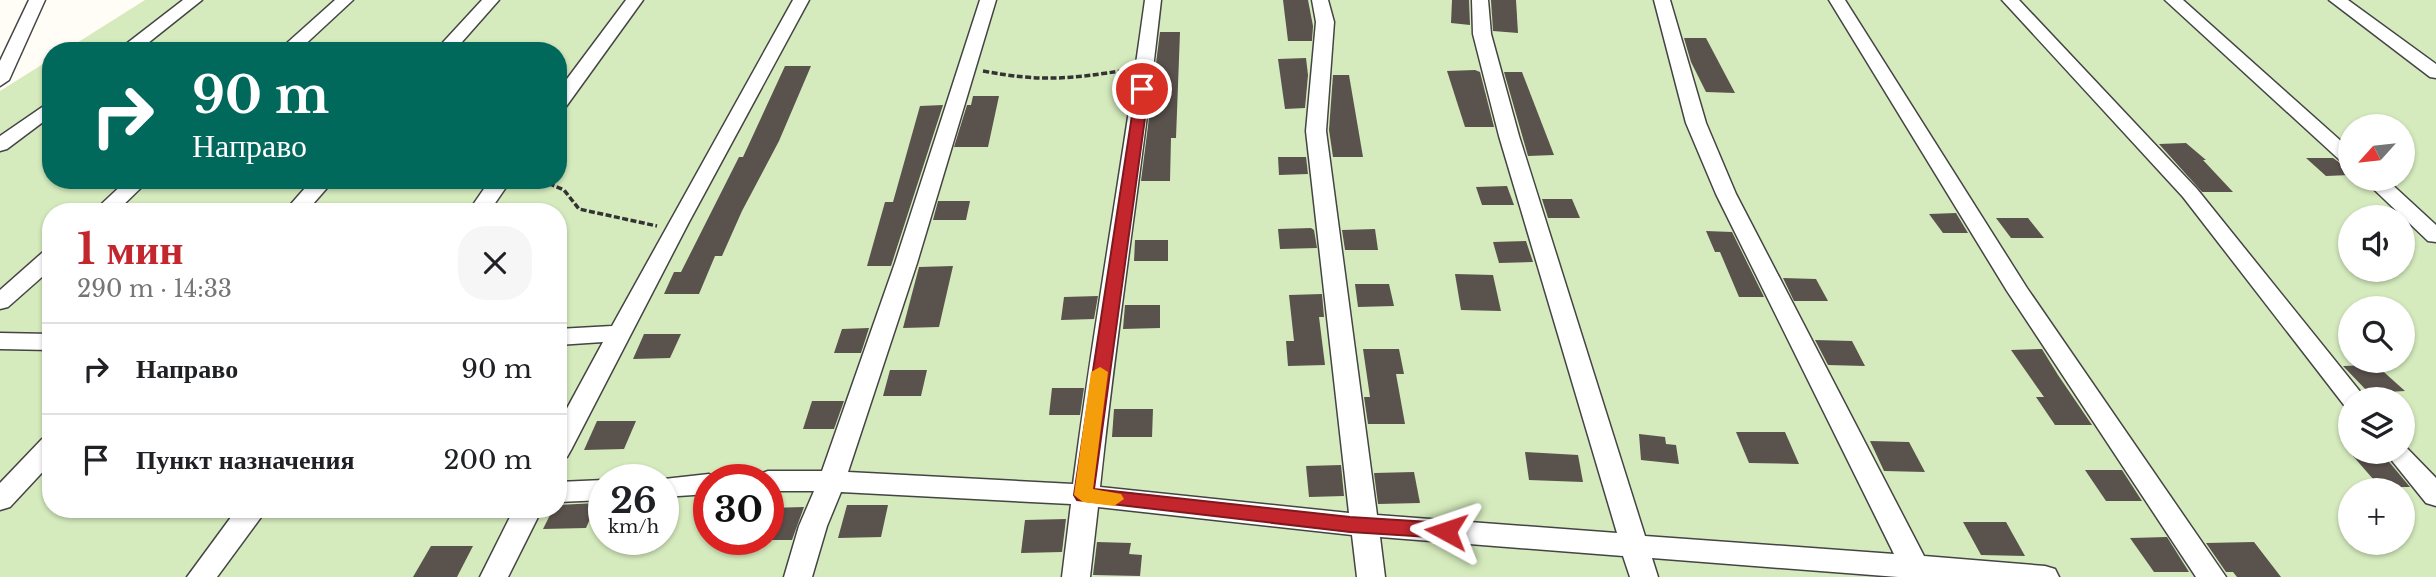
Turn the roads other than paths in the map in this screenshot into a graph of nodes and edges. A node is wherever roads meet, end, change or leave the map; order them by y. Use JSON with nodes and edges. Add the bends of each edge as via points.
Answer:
{"nodes":[{"id":1,"x":37,"y":0,"type":"edge"},
{"id":2,"x":194,"y":0,"type":"edge"},
{"id":3,"x":345,"y":0,"type":"edge"},
{"id":4,"x":491,"y":0,"type":"edge"},
{"id":5,"x":635,"y":0,"type":"edge"},
{"id":6,"x":801,"y":0,"type":"edge"},
{"id":7,"x":989,"y":0,"type":"edge"},
{"id":8,"x":1153,"y":0,"type":"edge"},
{"id":9,"x":1320,"y":0,"type":"edge"},
{"id":10,"x":1480,"y":0,"type":"edge"},
{"id":11,"x":1662,"y":0,"type":"edge"},
{"id":12,"x":1837,"y":0,"type":"edge"},
{"id":13,"x":2010,"y":0,"type":"edge"},
{"id":14,"x":2173,"y":0,"type":"edge"},
{"id":15,"x":2337,"y":0,"type":"edge"},
{"id":16,"x":138,"y":42,"type":"edge"},
{"id":17,"x":297,"y":42,"type":"edge"},
{"id":18,"x":452,"y":42,"type":"edge"},
{"id":19,"x":2436,"y":73,"type":"edge"},
{"id":20,"x":0,"y":80,"type":"edge"},
{"id":21,"x":567,"y":92,"type":"edge"},
{"id":22,"x":42,"y":114,"type":"edge"},
{"id":23,"x":0,"y":145,"type":"edge"},
{"id":24,"x":2338,"y":148,"type":"edge"},
{"id":25,"x":129,"y":189,"type":"edge"},
{"id":26,"x":316,"y":189,"type":"edge"},
{"id":27,"x":2386,"y":191,"type":"edge"},
{"id":28,"x":113,"y":203,"type":"edge"},
{"id":29,"x":302,"y":203,"type":"edge"},
{"id":30,"x":2436,"y":236,"type":"edge"},
{"id":31,"x":42,"y":265,"type":"edge"},
{"id":32,"x":0,"y":302,"type":"edge"},
{"id":33,"x":622,"y":333,"type":"junction"},
{"id":34,"x":567,"y":336,"type":"edge"},
{"id":35,"x":0,"y":341,"type":"edge"},
{"id":36,"x":42,"y":342,"type":"edge"},
{"id":37,"x":2344,"y":387,"type":"edge"},
{"id":38,"x":567,"y":434,"type":"edge"},
{"id":39,"x":42,"y":456,"type":"edge"},
{"id":40,"x":2408,"y":464,"type":"edge"},
{"id":41,"x":784,"y":481,"type":"edge"},
{"id":42,"x":832,"y":481,"type":"junction"},
{"id":43,"x":588,"y":491,"type":"edge"},
{"id":44,"x":567,"y":492,"type":"edge"},
{"id":45,"x":1083,"y":495,"type":"junction"},
{"id":46,"x":2436,"y":496,"type":"edge"},
{"id":47,"x":0,"y":500,"type":"edge"},
{"id":48,"x":246,"y":518,"type":"edge"},
{"id":49,"x":524,"y":518,"type":"edge"},
{"id":50,"x":1364,"y":523,"type":"junction"},
{"id":51,"x":1636,"y":548,"type":"junction"},
{"id":52,"x":1917,"y":572,"type":"edge"},
{"id":53,"x":201,"y":577,"type":"edge"},
{"id":54,"x":494,"y":577,"type":"edge"},
{"id":55,"x":798,"y":577,"type":"edge"},
{"id":56,"x":1076,"y":577,"type":"edge"},
{"id":57,"x":1371,"y":577,"type":"edge"},
{"id":58,"x":1644,"y":577,"type":"edge"},
{"id":59,"x":2045,"y":577,"type":"edge"},
{"id":60,"x":2212,"y":577,"type":"edge"}],
"edges":[{"from":1,"to":20,"type":"street"},
{"from":2,"to":16,"type":"street"},
{"from":3,"to":17,"type":"street"},
{"from":4,"to":18,"type":"street"},
{"from":5,"to":21,"type":"street"},
{"from":6,"to":33,"type":"street"},
{"from":7,"to":42,"type":"street"},
{"from":8,"to":45,"type":"street"},
{"from":9,"to":50,"type":"street","via":[[1325,22],[1316,131]]},
{"from":10,"to":51,"type":"street","via":[[1482,34],[1509,136]]},
{"from":11,"to":52,"type":"street","via":[[1696,123],[1726,194]]},
{"from":12,"to":60,"type":"street","via":[[2018,291]]},
{"from":13,"to":37,"type":"street","via":[[2190,193]]},
{"from":14,"to":24,"type":"street"},
{"from":15,"to":19,"type":"street"},
{"from":22,"to":23,"type":"street"},
{"from":25,"to":28,"type":"street"},
{"from":26,"to":29,"type":"street"},
{"from":27,"to":30,"type":"street"},
{"from":31,"to":32,"type":"street"},
{"from":33,"to":34,"type":"street"},
{"from":33,"to":38,"type":"street"},
{"from":35,"to":36,"type":"street"},
{"from":39,"to":47,"type":"street"},
{"from":40,"to":46,"type":"street"},
{"from":41,"to":42,"type":"street"},
{"from":42,"to":45,"type":"street"},
{"from":42,"to":55,"type":"street"},
{"from":43,"to":44,"type":"street"},
{"from":45,"to":50,"type":"street"},
{"from":45,"to":56,"type":"street"},
{"from":48,"to":53,"type":"street"},
{"from":49,"to":54,"type":"street"},
{"from":50,"to":51,"type":"street"},
{"from":50,"to":57,"type":"street"},
{"from":51,"to":52,"type":"street"},
{"from":51,"to":58,"type":"street"},
{"from":52,"to":59,"type":"street"}]}
